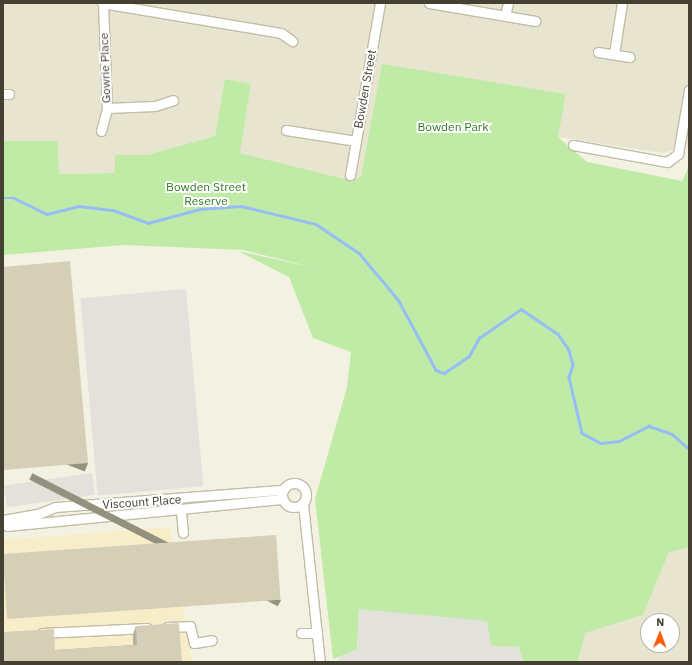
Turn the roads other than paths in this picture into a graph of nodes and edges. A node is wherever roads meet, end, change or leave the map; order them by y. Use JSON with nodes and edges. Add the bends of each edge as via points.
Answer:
{"nodes":[{"id":1,"x":380,"y":3,"type":"edge"},
{"id":2,"x":429,"y":3,"type":"edge"},
{"id":3,"x":508,"y":3,"type":"edge"},
{"id":4,"x":622,"y":3,"type":"edge"},
{"id":5,"x":102,"y":4,"type":"edge"},
{"id":6,"x":505,"y":16,"type":"junction"},
{"id":7,"x":535,"y":21,"type":"dead end"},
{"id":8,"x":292,"y":41,"type":"dead end"},
{"id":9,"x":598,"y":52,"type":"dead end"},
{"id":10,"x":614,"y":54,"type":"junction"},
{"id":11,"x":630,"y":57,"type":"dead end"},
{"id":12,"x":689,"y":90,"type":"edge"},
{"id":13,"x":173,"y":100,"type":"dead end"},
{"id":14,"x":107,"y":108,"type":"junction"},
{"id":15,"x":286,"y":130,"type":"dead end"},
{"id":16,"x":101,"y":131,"type":"dead end"},
{"id":17,"x":356,"y":141,"type":"junction"},
{"id":18,"x":573,"y":146,"type":"dead end"},
{"id":19,"x":350,"y":175,"type":"dead end"},
{"id":20,"x":282,"y":495,"type":"junction"},
{"id":21,"x":304,"y":504,"type":"junction"},
{"id":22,"x":181,"y":511,"type":"junction"},
{"id":23,"x":3,"y":520,"type":"edge"},
{"id":24,"x":3,"y":526,"type":"edge"},
{"id":25,"x":183,"y":533,"type":"dead end"},
{"id":26,"x":34,"y":633,"type":"edge"},
{"id":27,"x":317,"y":633,"type":"junction"},
{"id":28,"x":301,"y":634,"type":"dead end"},
{"id":29,"x":212,"y":640,"type":"dead end"},
{"id":30,"x":320,"y":662,"type":"edge"}],
"edges":[{"from":1,"to":17,"type":"street","name":"Bowden Street"},
{"from":2,"to":6,"type":"street"},
{"from":3,"to":6,"type":"street"},
{"from":4,"to":10,"type":"street"},
{"from":5,"to":8,"type":"street","via":[[281,33]]},
{"from":5,"to":14,"type":"street","name":"Gowrie Place"},
{"from":6,"to":7,"type":"street"},
{"from":9,"to":10,"type":"street"},
{"from":10,"to":11,"type":"street"},
{"from":12,"to":18,"type":"street","via":[[678,154],[667,162]]},
{"from":13,"to":14,"type":"street","via":[[155,106]]},
{"from":14,"to":16,"type":"street","name":"Gowrie Place"},
{"from":15,"to":17,"type":"street"},
{"from":17,"to":19,"type":"street","name":"Bowden Street"},
{"from":20,"to":21,"type":"street","via":[[292,508]]},
{"from":20,"to":21,"type":"street","via":[[293,483],[301,485],[306,492]]},
{"from":20,"to":22,"type":"street","name":"Viscount Place"},
{"from":20,"to":23,"type":"street","name":"Viscount Place","via":[[55,507]]},
{"from":21,"to":27,"type":"street"},
{"from":22,"to":24,"type":"street","name":"Viscount Place"},
{"from":22,"to":25,"type":"street"},
{"from":26,"to":29,"type":"street","via":[[190,626],[194,642]]},
{"from":27,"to":28,"type":"street"},
{"from":27,"to":30,"type":"street"}]}
